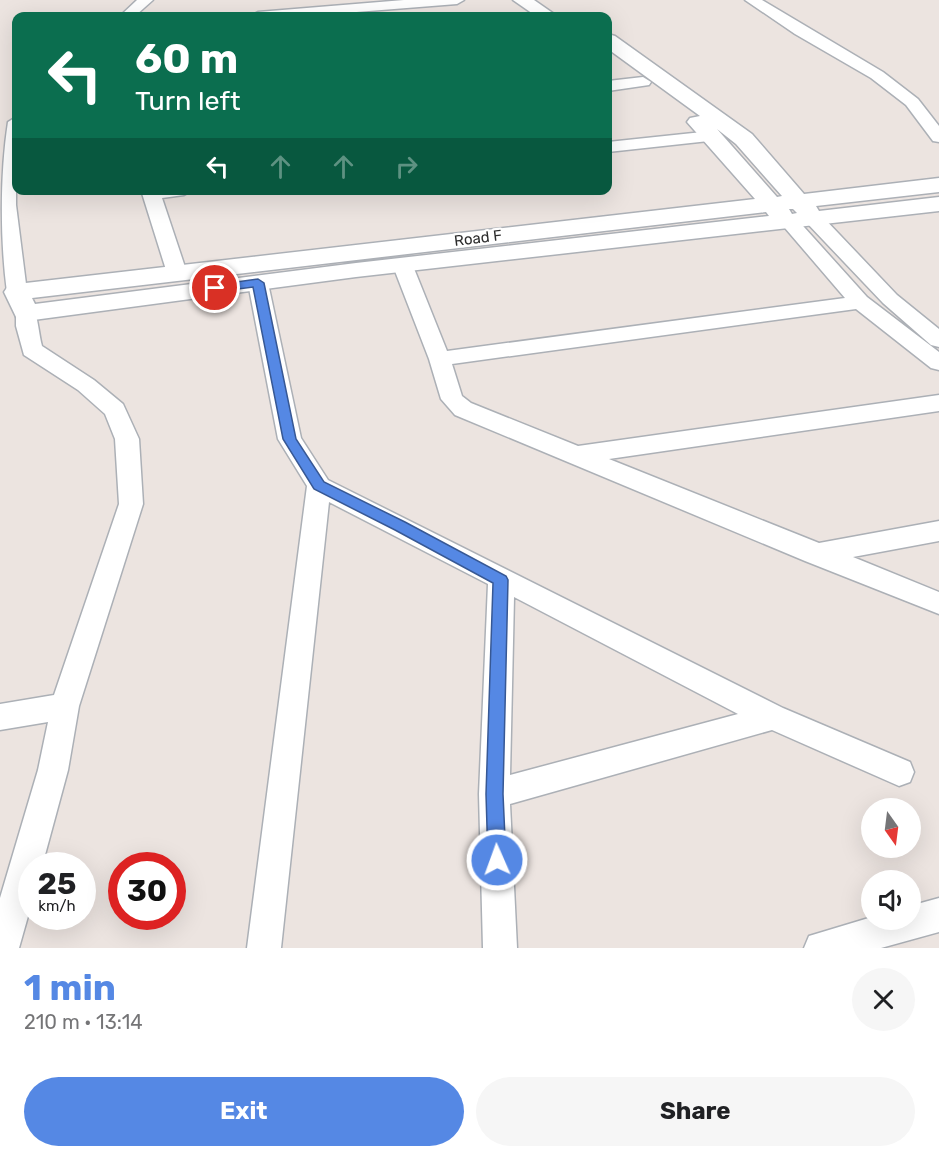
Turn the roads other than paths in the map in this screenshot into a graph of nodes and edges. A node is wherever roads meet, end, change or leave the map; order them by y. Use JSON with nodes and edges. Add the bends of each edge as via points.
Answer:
{"nodes":[{"id":1,"x":146,"y":0,"type":"edge"},
{"id":2,"x":457,"y":0,"type":"edge"},
{"id":3,"x":522,"y":0,"type":"edge"},
{"id":4,"x":752,"y":0,"type":"edge"},
{"id":5,"x":132,"y":12,"type":"edge"},
{"id":6,"x":308,"y":12,"type":"edge"},
{"id":7,"x":550,"y":12,"type":"edge"},
{"id":8,"x":615,"y":53,"type":"edge"},
{"id":9,"x":643,"y":82,"type":"junction"},
{"id":10,"x":612,"y":86,"type":"edge"},
{"id":11,"x":12,"y":129,"type":"edge"},
{"id":12,"x":712,"y":136,"type":"junction"},
{"id":13,"x":939,"y":137,"type":"edge"},
{"id":14,"x":612,"y":147,"type":"edge"},
{"id":15,"x":939,"y":185,"type":"edge"},
{"id":16,"x":152,"y":195,"type":"edge"},
{"id":17,"x":939,"y":204,"type":"edge"},
{"id":18,"x":792,"y":211,"type":"junction"},
{"id":19,"x":403,"y":266,"type":"junction"},
{"id":20,"x":177,"y":273,"type":"junction"},
{"id":21,"x":258,"y":283,"type":"junction"},
{"id":22,"x":22,"y":302,"type":"junction"},
{"id":23,"x":860,"y":302,"type":"junction"},
{"id":24,"x":939,"y":340,"type":"edge"},
{"id":25,"x":440,"y":359,"type":"junction"},
{"id":26,"x":939,"y":363,"type":"edge"},
{"id":27,"x":939,"y":403,"type":"edge"},
{"id":28,"x":574,"y":455,"type":"junction"},
{"id":29,"x":319,"y":486,"type":"junction"},
{"id":30,"x":939,"y":531,"type":"edge"},
{"id":31,"x":814,"y":554,"type":"junction"},
{"id":32,"x":501,"y":580,"type":"junction"},
{"id":33,"x":939,"y":603,"type":"edge"},
{"id":34,"x":65,"y":706,"type":"junction"},
{"id":35,"x":0,"y":717,"type":"edge"},
{"id":36,"x":773,"y":717,"type":"junction"},
{"id":37,"x":899,"y":772,"type":"dead end"},
{"id":38,"x":494,"y":794,"type":"junction"},
{"id":39,"x":939,"y":915,"type":"edge"},
{"id":40,"x":4,"y":933,"type":"edge"},
{"id":41,"x":264,"y":948,"type":"edge"},
{"id":42,"x":500,"y":948,"type":"edge"},
{"id":43,"x":821,"y":948,"type":"edge"}],
"edges":[{"from":1,"to":5,"type":"street"},
{"from":2,"to":6,"type":"street"},
{"from":3,"to":7,"type":"street"},
{"from":4,"to":13,"type":"street","via":[[877,75],[912,102]]},
{"from":8,"to":9,"type":"street"},
{"from":8,"to":18,"type":"street","via":[[744,139]]},
{"from":9,"to":10,"type":"street"},
{"from":9,"to":12,"type":"street"},
{"from":11,"to":22,"type":"street","via":[[2,164],[7,242]]},
{"from":12,"to":14,"type":"street"},
{"from":12,"to":18,"type":"street"},
{"from":15,"to":18,"type":"street","name":"Road F"},
{"from":16,"to":20,"type":"street"},
{"from":17,"to":18,"type":"street","name":"Road F"},
{"from":18,"to":19,"type":"street","name":"Road F"},
{"from":18,"to":20,"type":"street","name":"Road F"},
{"from":18,"to":23,"type":"street"},
{"from":18,"to":24,"type":"street"},
{"from":19,"to":21,"type":"street","name":"Road F"},
{"from":19,"to":25,"type":"street"},
{"from":20,"to":22,"type":"street","name":"Road F"},
{"from":21,"to":22,"type":"street","name":"Road F"},
{"from":21,"to":29,"type":"street","via":[[290,439]]},
{"from":22,"to":34,"type":"street","via":[[32,350],[86,385],[115,410],[127,439],[131,504]]},
{"from":23,"to":25,"type":"street"},
{"from":23,"to":26,"type":"street"},
{"from":25,"to":28,"type":"street","via":[[452,399],[462,409]]},
{"from":27,"to":28,"type":"street"},
{"from":28,"to":31,"type":"street"},
{"from":29,"to":32,"type":"street"},
{"from":29,"to":41,"type":"street"},
{"from":30,"to":31,"type":"street"},
{"from":31,"to":33,"type":"street"},
{"from":32,"to":36,"type":"street"},
{"from":32,"to":38,"type":"street"},
{"from":34,"to":35,"type":"street"},
{"from":34,"to":40,"type":"street","via":[[53,770]]},
{"from":36,"to":37,"type":"street"},
{"from":36,"to":38,"type":"street"},
{"from":38,"to":42,"type":"street"},
{"from":39,"to":43,"type":"street"}]}
